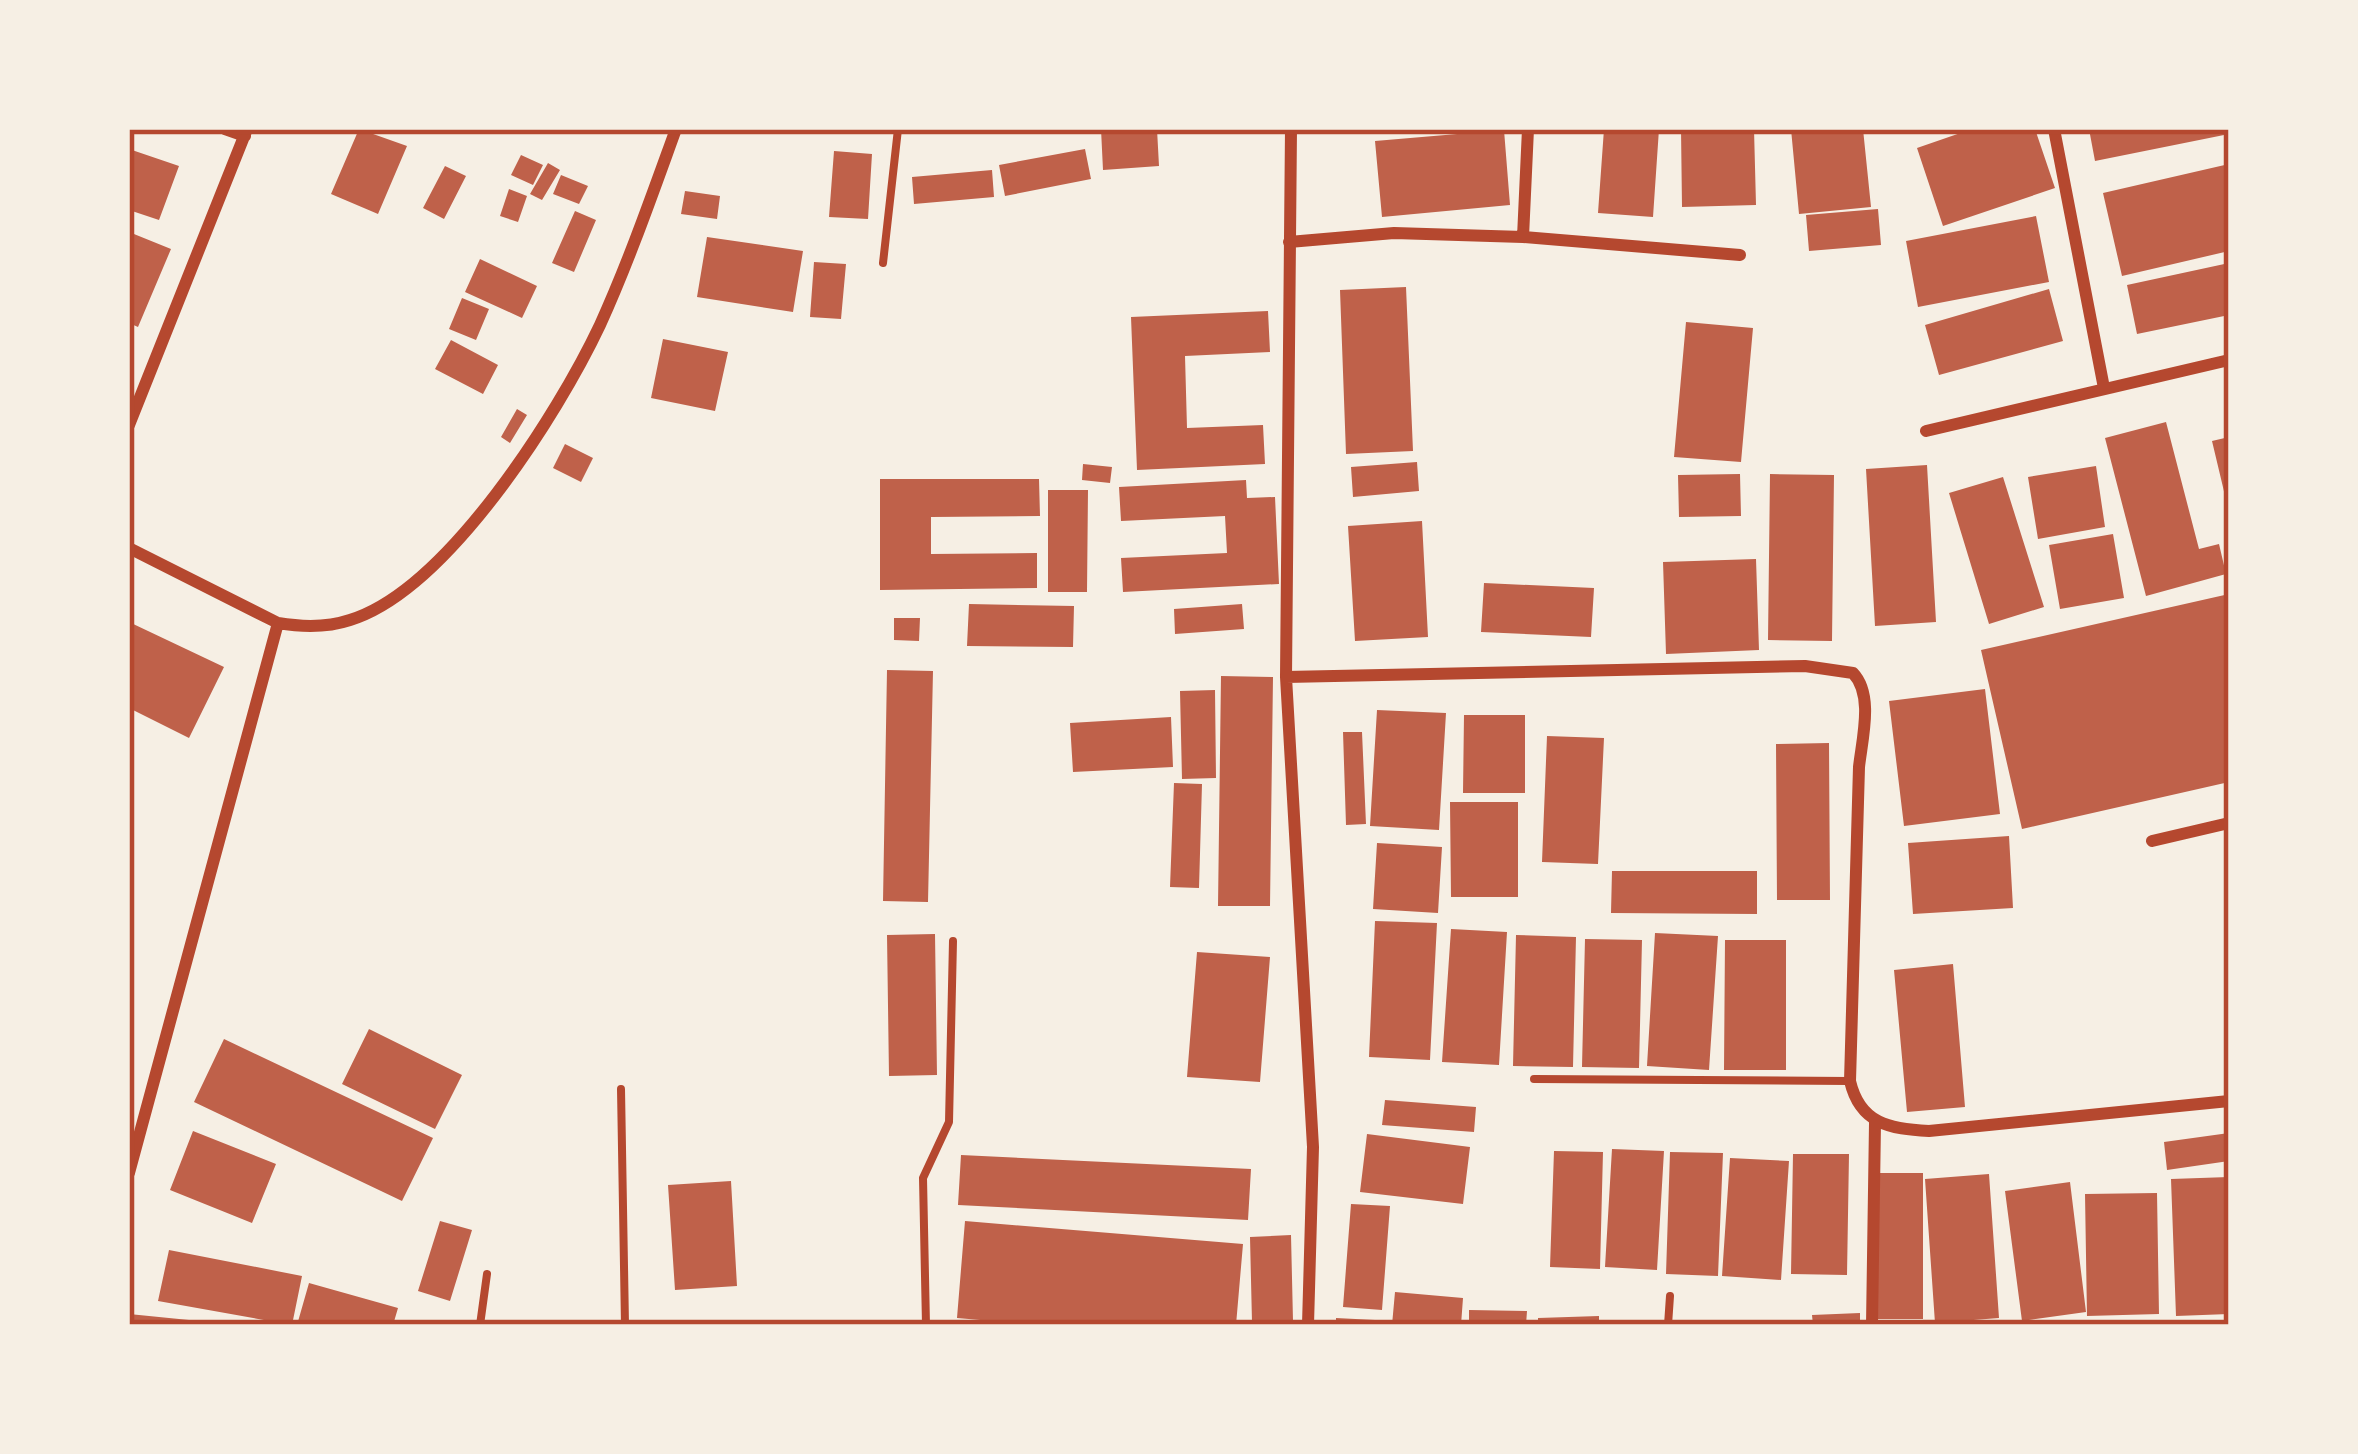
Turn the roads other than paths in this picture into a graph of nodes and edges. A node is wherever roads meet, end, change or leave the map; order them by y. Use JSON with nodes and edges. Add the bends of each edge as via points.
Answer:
{"nodes":[{"id":1,"x":225,"y":129,"type":"edge"},
{"id":2,"x":676,"y":129,"type":"edge"},
{"id":3,"x":898,"y":129,"type":"edge"},
{"id":4,"x":1291,"y":129,"type":"edge"},
{"id":5,"x":1528,"y":129,"type":"edge"},
{"id":6,"x":2054,"y":129,"type":"edge"},
{"id":7,"x":246,"y":133,"type":"edge"},
{"id":8,"x":1523,"y":237,"type":"junction"},
{"id":9,"x":1288,"y":242,"type":"junction"},
{"id":10,"x":1739,"y":255,"type":"dead end"},
{"id":11,"x":883,"y":263,"type":"dead end"},
{"id":12,"x":2229,"y":360,"type":"edge"},
{"id":13,"x":2104,"y":388,"type":"junction"},
{"id":14,"x":129,"y":425,"type":"edge"},
{"id":15,"x":1926,"y":431,"type":"dead end"},
{"id":16,"x":129,"y":548,"type":"edge"},
{"id":17,"x":278,"y":623,"type":"junction"},
{"id":18,"x":1286,"y":677,"type":"junction"},
{"id":19,"x":2229,"y":823,"type":"edge"},
{"id":20,"x":2152,"y":842,"type":"dead end"},
{"id":21,"x":953,"y":940,"type":"dead end"},
{"id":22,"x":1534,"y":1079,"type":"dead end"},
{"id":23,"x":1850,"y":1081,"type":"junction"},
{"id":24,"x":621,"y":1090,"type":"dead end"},
{"id":25,"x":2229,"y":1101,"type":"edge"},
{"id":26,"x":1875,"y":1123,"type":"junction"},
{"id":27,"x":129,"y":1173,"type":"edge"},
{"id":28,"x":487,"y":1274,"type":"dead end"},
{"id":29,"x":1670,"y":1296,"type":"dead end"},
{"id":30,"x":480,"y":1325,"type":"edge"},
{"id":31,"x":625,"y":1325,"type":"edge"},
{"id":32,"x":926,"y":1325,"type":"edge"},
{"id":33,"x":1308,"y":1325,"type":"edge"},
{"id":34,"x":1668,"y":1325,"type":"edge"},
{"id":35,"x":1872,"y":1325,"type":"edge"}],
"edges":[{"from":1,"to":7,"type":"street"},
{"from":2,"to":17,"type":"street","via":[[598,328],[508,478],[452,548],[386,604],[351,620]]},
{"from":3,"to":11,"type":"lane"},
{"from":4,"to":9,"type":"street"},
{"from":5,"to":8,"type":"street"},
{"from":6,"to":13,"type":"street"},
{"from":7,"to":14,"type":"street"},
{"from":8,"to":9,"type":"street","via":[[1394,233]]},
{"from":8,"to":10,"type":"street"},
{"from":9,"to":18,"type":"street"},
{"from":12,"to":13,"type":"street"},
{"from":13,"to":15,"type":"street"},
{"from":16,"to":17,"type":"street"},
{"from":17,"to":27,"type":"street"},
{"from":18,"to":23,"type":"street","via":[[1805,667],[1853,673],[1862,683],[1864,717]]},
{"from":18,"to":33,"type":"street","via":[[1313,1147]]},
{"from":19,"to":20,"type":"street"},
{"from":21,"to":32,"type":"lane","via":[[949,1122],[923,1178]]},
{"from":22,"to":23,"type":"lane"},
{"from":23,"to":26,"type":"street"},
{"from":24,"to":31,"type":"lane"},
{"from":25,"to":26,"type":"street","via":[[1929,1131]]},
{"from":26,"to":35,"type":"street"},
{"from":28,"to":30,"type":"lane"},
{"from":29,"to":34,"type":"lane"}]}
